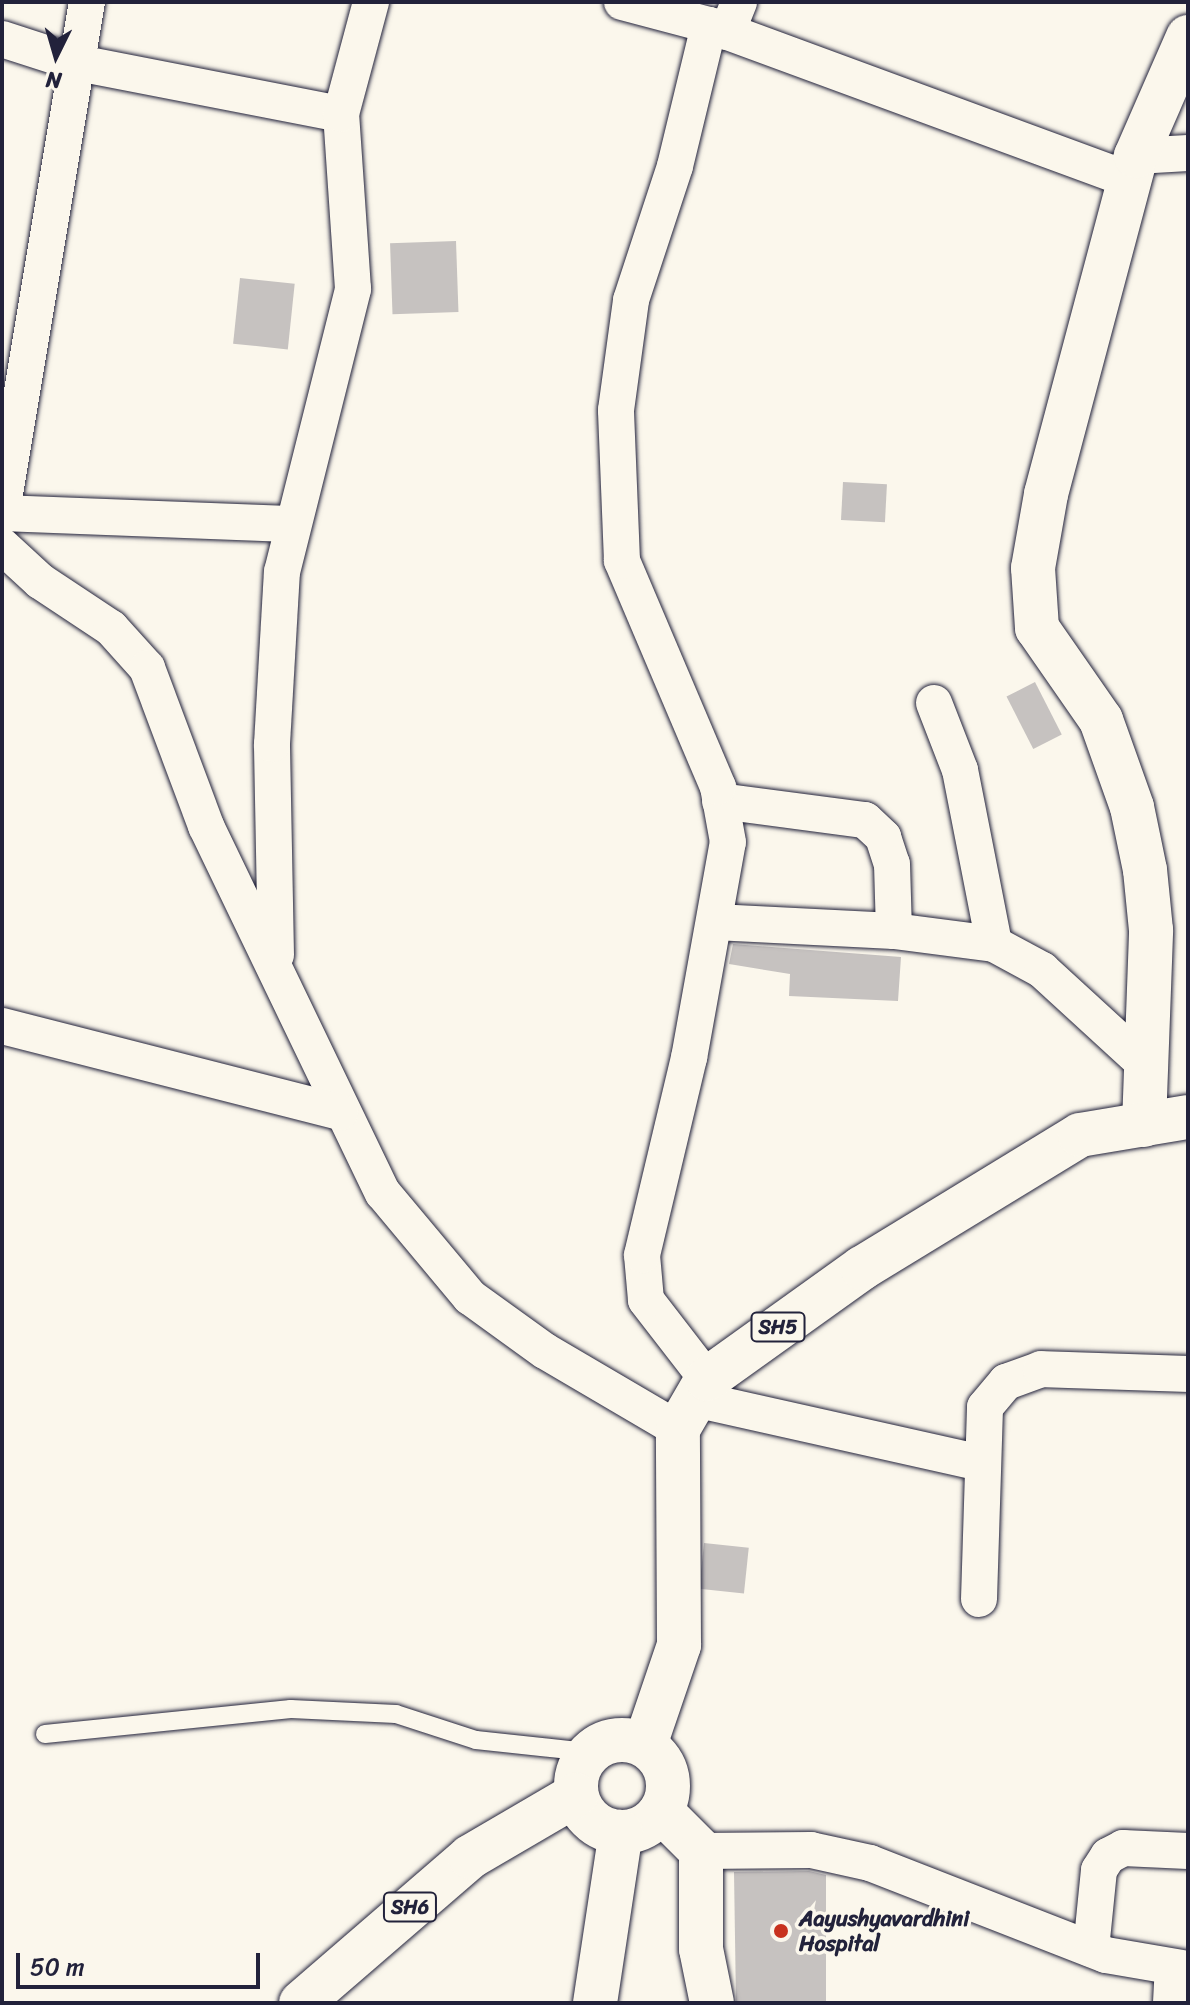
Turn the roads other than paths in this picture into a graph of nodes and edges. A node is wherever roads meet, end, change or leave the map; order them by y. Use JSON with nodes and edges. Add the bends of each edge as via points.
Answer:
{"nodes":[{"id":1,"x":87,"y":2,"type":"edge"},
{"id":2,"x":371,"y":2,"type":"edge"},
{"id":3,"x":622,"y":2,"type":"edge"},
{"id":4,"x":725,"y":20,"type":"edge"},
{"id":5,"x":1188,"y":37,"type":"edge"},
{"id":6,"x":2,"y":39,"type":"edge"},
{"id":7,"x":73,"y":62,"type":"junction"},
{"id":8,"x":341,"y":114,"type":"junction"},
{"id":9,"x":1188,"y":153,"type":"edge"},
{"id":10,"x":1133,"y":168,"type":"junction"},
{"id":11,"x":2,"y":512,"type":"edge"},
{"id":12,"x":291,"y":524,"type":"junction"},
{"id":13,"x":2,"y":546,"type":"edge"},
{"id":14,"x":934,"y":703,"type":"dead end"},
{"id":15,"x":720,"y":801,"type":"junction"},
{"id":16,"x":715,"y":922,"type":"junction"},
{"id":17,"x":894,"y":931,"type":"junction"},
{"id":18,"x":994,"y":944,"type":"junction"},
{"id":19,"x":276,"y":966,"type":"junction"},
{"id":20,"x":2,"y":1026,"type":"edge"},
{"id":21,"x":1148,"y":1067,"type":"junction"},
{"id":22,"x":340,"y":1112,"type":"junction"},
{"id":23,"x":1188,"y":1117,"type":"edge"},
{"id":24,"x":1144,"y":1125,"type":"junction"},
{"id":25,"x":1188,"y":1374,"type":"edge"},
{"id":26,"x":693,"y":1402,"type":"junction"},
{"id":27,"x":981,"y":1463,"type":"junction"},
{"id":28,"x":979,"y":1599,"type":"dead end"},
{"id":29,"x":45,"y":1734,"type":"dead end"},
{"id":30,"x":645,"y":1745,"type":"junction"},
{"id":31,"x":589,"y":1752,"type":"junction"},
{"id":32,"x":576,"y":1795,"type":"junction"},
{"id":33,"x":661,"y":1811,"type":"junction"},
{"id":34,"x":530,"y":1825,"type":"junction"},
{"id":35,"x":621,"y":1832,"type":"junction"},
{"id":36,"x":701,"y":1851,"type":"junction"},
{"id":37,"x":1188,"y":1851,"type":"edge"},
{"id":38,"x":1091,"y":1949,"type":"junction"},
{"id":39,"x":1177,"y":1980,"type":"edge"},
{"id":40,"x":301,"y":2003,"type":"edge"},
{"id":41,"x":346,"y":2003,"type":"edge"},
{"id":42,"x":595,"y":2003,"type":"edge"},
{"id":43,"x":712,"y":2003,"type":"edge"}],
"edges":[{"from":1,"to":7,"type":"street"},
{"from":2,"to":8,"type":"street"},
{"from":3,"to":4,"type":"street"},
{"from":4,"to":10,"type":"street"},
{"from":4,"to":15,"type":"street","via":[[631,300],[616,425],[622,561],[643,620],[696,728]]},
{"from":5,"to":10,"type":"main road"},
{"from":6,"to":7,"type":"street"},
{"from":7,"to":8,"type":"street"},
{"from":7,"to":11,"type":"street"},
{"from":8,"to":12,"type":"street","via":[[353,289]]},
{"from":9,"to":10,"type":"street"},
{"from":10,"to":21,"type":"main road","via":[[1046,494],[1033,568],[1037,628],[1101,720],[1132,807],[1151,930]]},
{"from":11,"to":12,"type":"street"},
{"from":12,"to":19,"type":"street","via":[[272,744]]},
{"from":13,"to":19,"type":"street","via":[[40,581],[111,628],[147,668],[206,826]]},
{"from":14,"to":18,"type":"street","via":[[960,770]]},
{"from":15,"to":16,"type":"street","via":[[728,842]]},
{"from":15,"to":17,"type":"street","via":[[865,820],[883,837],[892,864]]},
{"from":16,"to":17,"type":"street"},
{"from":16,"to":26,"type":"street","via":[[642,1255],[646,1300]]},
{"from":17,"to":18,"type":"street"},
{"from":18,"to":21,"type":"street","via":[[1042,970]]},
{"from":19,"to":22,"type":"street"},
{"from":20,"to":22,"type":"street"},
{"from":21,"to":24,"type":"main road"},
{"from":22,"to":26,"type":"street","via":[[383,1193],[470,1297],[545,1351]]},
{"from":23,"to":24,"type":"main road","number":"SH5"},
{"from":24,"to":26,"type":"main road","number":"SH5","via":[[1080,1135],[862,1268]]},
{"from":25,"to":27,"type":"street","via":[[1041,1369],[1006,1382],[985,1407]]},
{"from":26,"to":27,"type":"street"},
{"from":26,"to":30,"type":"main road","via":[[679,1645]]},
{"from":27,"to":28,"type":"street"},
{"from":29,"to":31,"type":"lane","via":[[291,1709],[396,1714],[476,1740]]},
{"from":30,"to":31,"type":"main road","via":[[615,1740]]},
{"from":30,"to":33,"type":"main road","via":[[665,1767],[669,1782]]},
{"from":31,"to":32,"type":"main road","via":[[580,1764]]},
{"from":32,"to":34,"type":"main road","number":"SH6"},
{"from":32,"to":35,"type":"main road","via":[[591,1822]]},
{"from":33,"to":35,"type":"main road","via":[[651,1823]]},
{"from":33,"to":36,"type":"main road"},
{"from":34,"to":40,"type":"main road","number":"SH6","via":[[470,1857]]},
{"from":34,"to":41,"type":"main road","number":"SH6"},
{"from":35,"to":42,"type":"main road"},
{"from":36,"to":38,"type":"street","via":[[811,1850],[870,1863]]},
{"from":36,"to":43,"type":"main road","via":[[701,1949]]},
{"from":37,"to":38,"type":"street","via":[[1123,1848],[1108,1856],[1099,1870]]},
{"from":38,"to":39,"type":"street"}]}
